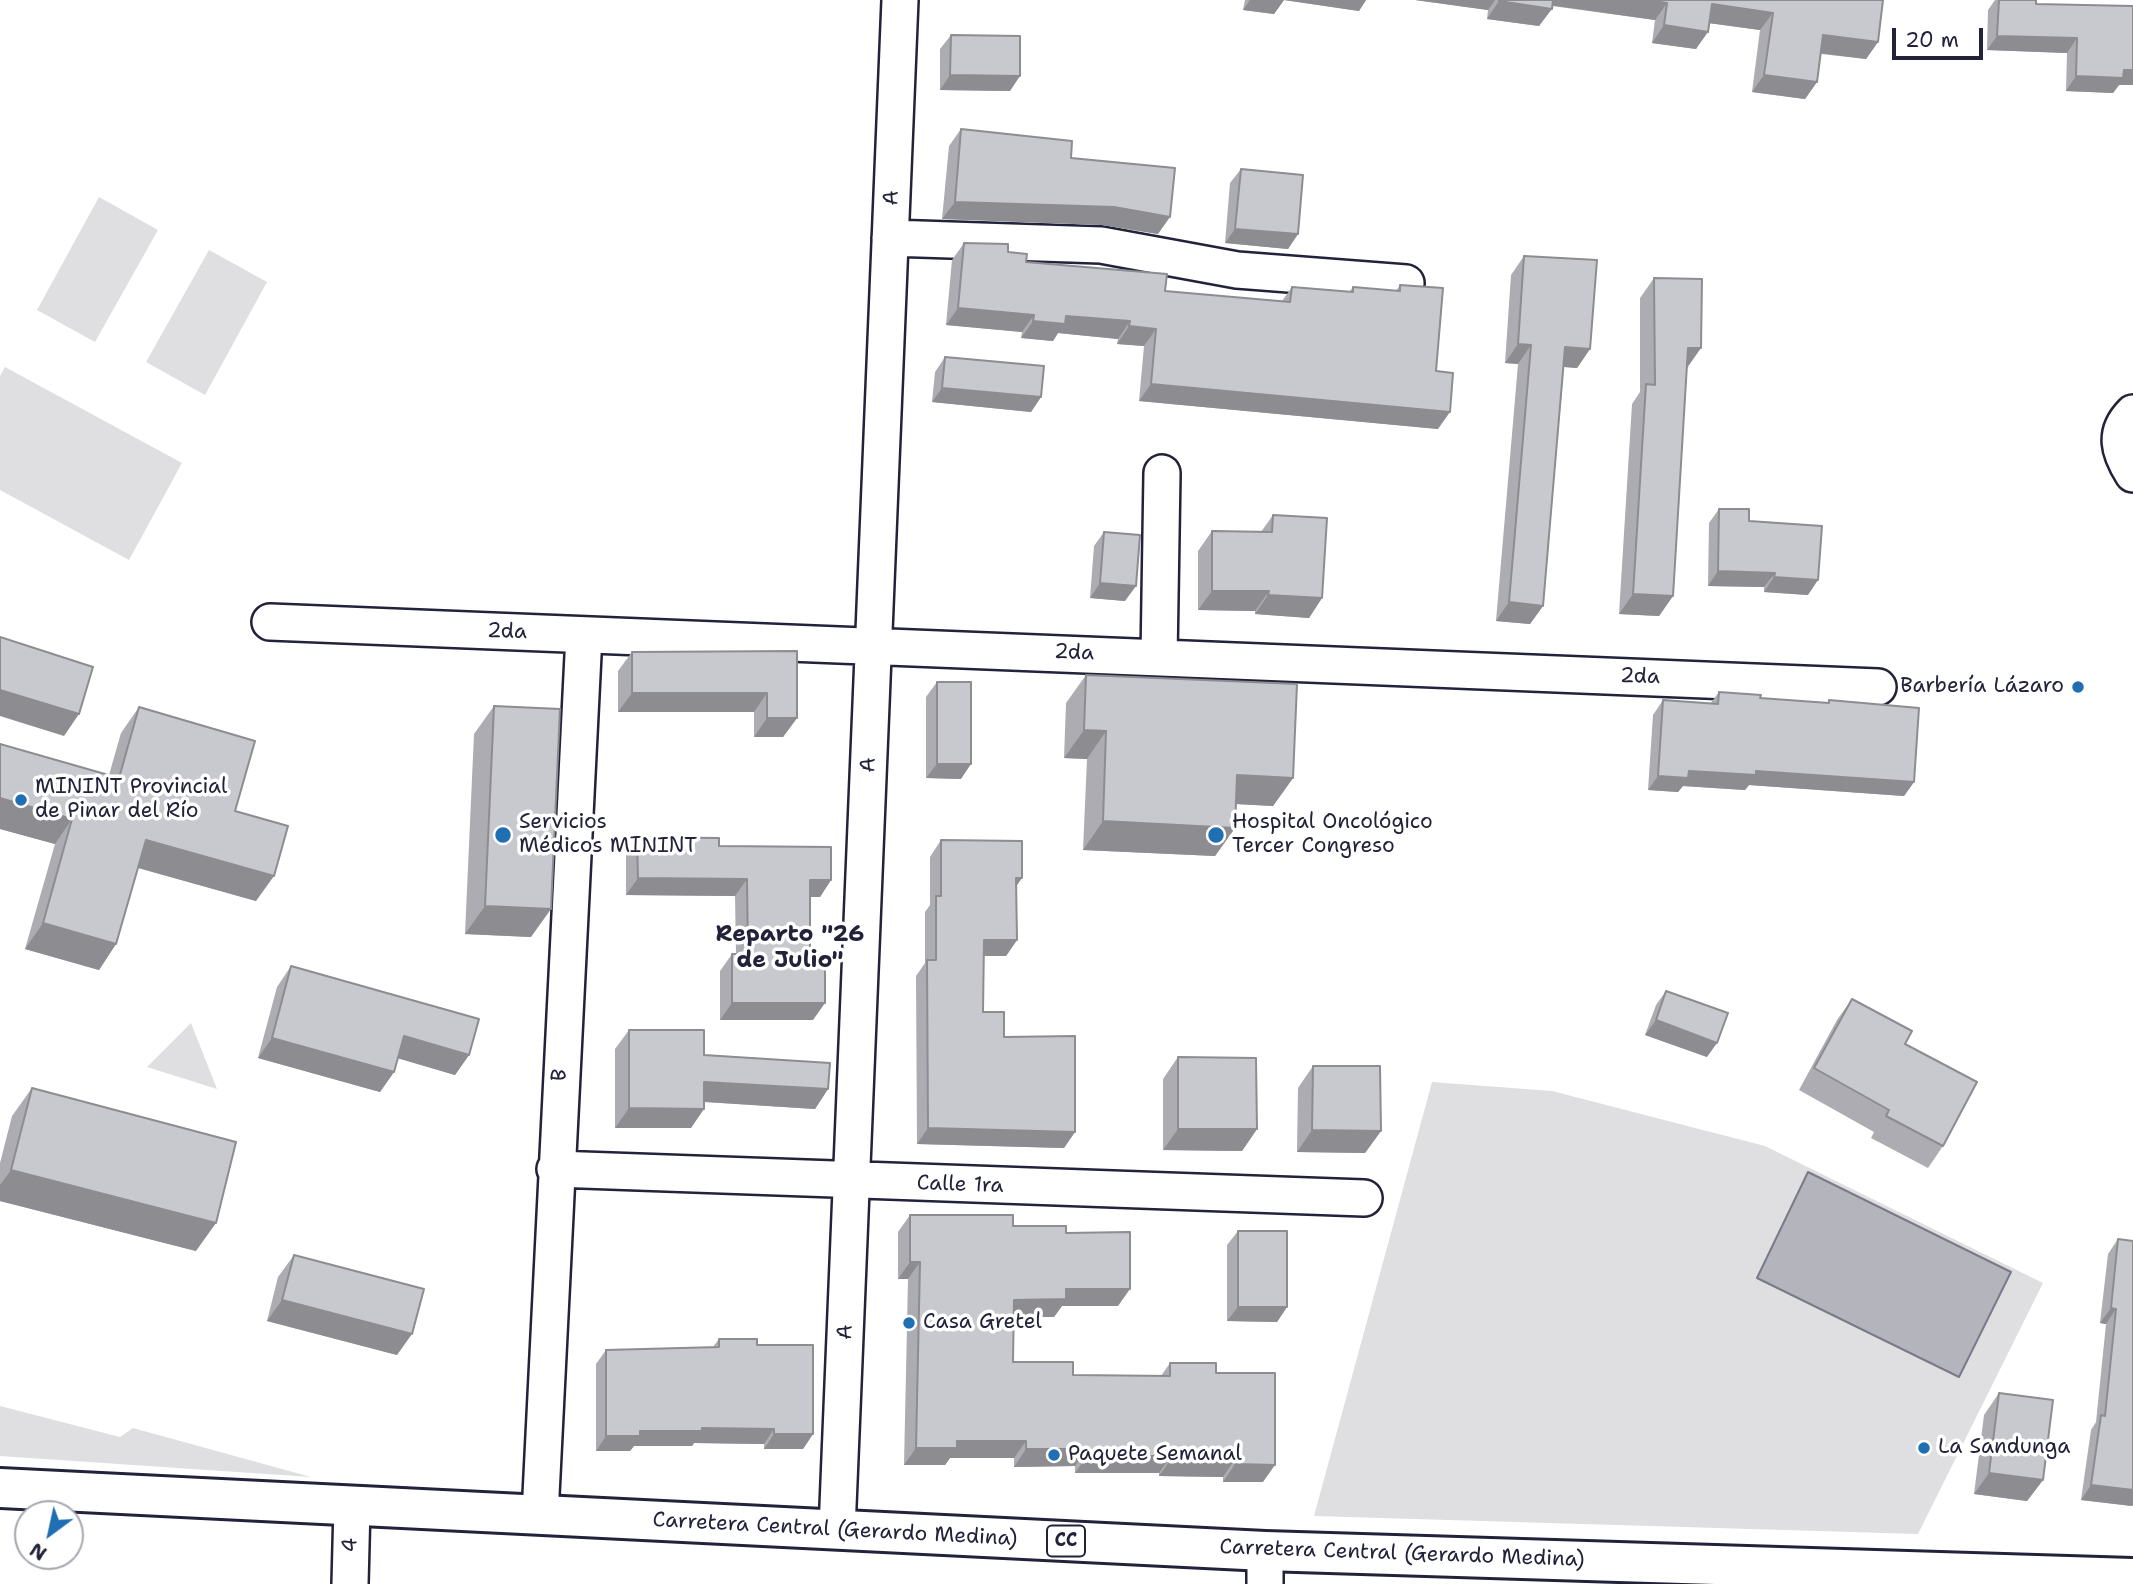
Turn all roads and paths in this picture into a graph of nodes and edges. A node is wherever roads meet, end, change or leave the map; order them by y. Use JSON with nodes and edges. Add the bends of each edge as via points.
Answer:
{"nodes":[{"id":1,"x":900,"y":0,"type":"edge"},
{"id":2,"x":890,"y":239,"type":"junction"},
{"id":3,"x":1406,"y":283,"type":"edge"},
{"id":4,"x":2133,"y":412,"type":"edge"},
{"id":5,"x":1162,"y":473,"type":"dead end"},
{"id":6,"x":2133,"y":474,"type":"edge"},
{"id":7,"x":270,"y":622,"type":"dead end"},
{"id":8,"x":584,"y":635,"type":"junction"},
{"id":9,"x":873,"y":646,"type":"junction"},
{"id":10,"x":1159,"y":658,"type":"junction"},
{"id":11,"x":1878,"y":687,"type":"dead end"},
{"id":12,"x":555,"y":1169,"type":"junction"},
{"id":13,"x":853,"y":1181,"type":"junction"},
{"id":14,"x":1364,"y":1198,"type":"dead end"},
{"id":15,"x":0,"y":1489,"type":"edge"},
{"id":16,"x":352,"y":1506,"type":"junction"},
{"id":17,"x":540,"y":1515,"type":"junction"},
{"id":18,"x":837,"y":1530,"type":"junction"},
{"id":19,"x":1265,"y":1567,"type":"edge"},
{"id":20,"x":2133,"y":1578,"type":"edge"},
{"id":21,"x":2086,"y":1580,"type":"edge"},
{"id":22,"x":350,"y":1584,"type":"edge"}],
"edges":[{"from":1,"to":2,"type":"street","name":"A"},
{"from":2,"to":3,"type":"street","via":[[1101,246],[1237,270]]},
{"from":2,"to":9,"type":"street","name":"A"},
{"from":4,"to":6,"type":"street","via":[[2119,441]]},
{"from":5,"to":10,"type":"street"},
{"from":7,"to":8,"type":"street","name":"2da"},
{"from":8,"to":9,"type":"street","name":"2da"},
{"from":8,"to":12,"type":"street","name":"B"},
{"from":9,"to":10,"type":"street","name":"2da"},
{"from":9,"to":13,"type":"street","name":"A"},
{"from":10,"to":11,"type":"street","name":"2da"},
{"from":12,"to":13,"type":"street","name":"Calle 1ra"},
{"from":12,"to":17,"type":"street","name":"B"},
{"from":13,"to":14,"type":"street","name":"Calle 1ra"},
{"from":13,"to":18,"type":"street","name":"A"},
{"from":15,"to":16,"type":"main road","name":"Carretera Central (Gerardo Medina)","number":"CC"},
{"from":16,"to":17,"type":"main road","name":"Carretera Central (Gerardo Medina)","number":"CC"},
{"from":16,"to":22,"type":"street","name":"4"},
{"from":17,"to":18,"type":"main road","name":"Carretera Central (Gerardo Medina)","number":"CC"},
{"from":18,"to":19,"type":"main road","name":"Carretera Central (Gerardo Medina)","number":"CC"},
{"from":19,"to":21,"type":"main road","name":"Carretera Central (Gerardo Medina)","number":"CC"},
{"from":20,"to":21,"type":"main road","name":"Carretera Central (Gerardo Medina)","number":"CC"}]}
